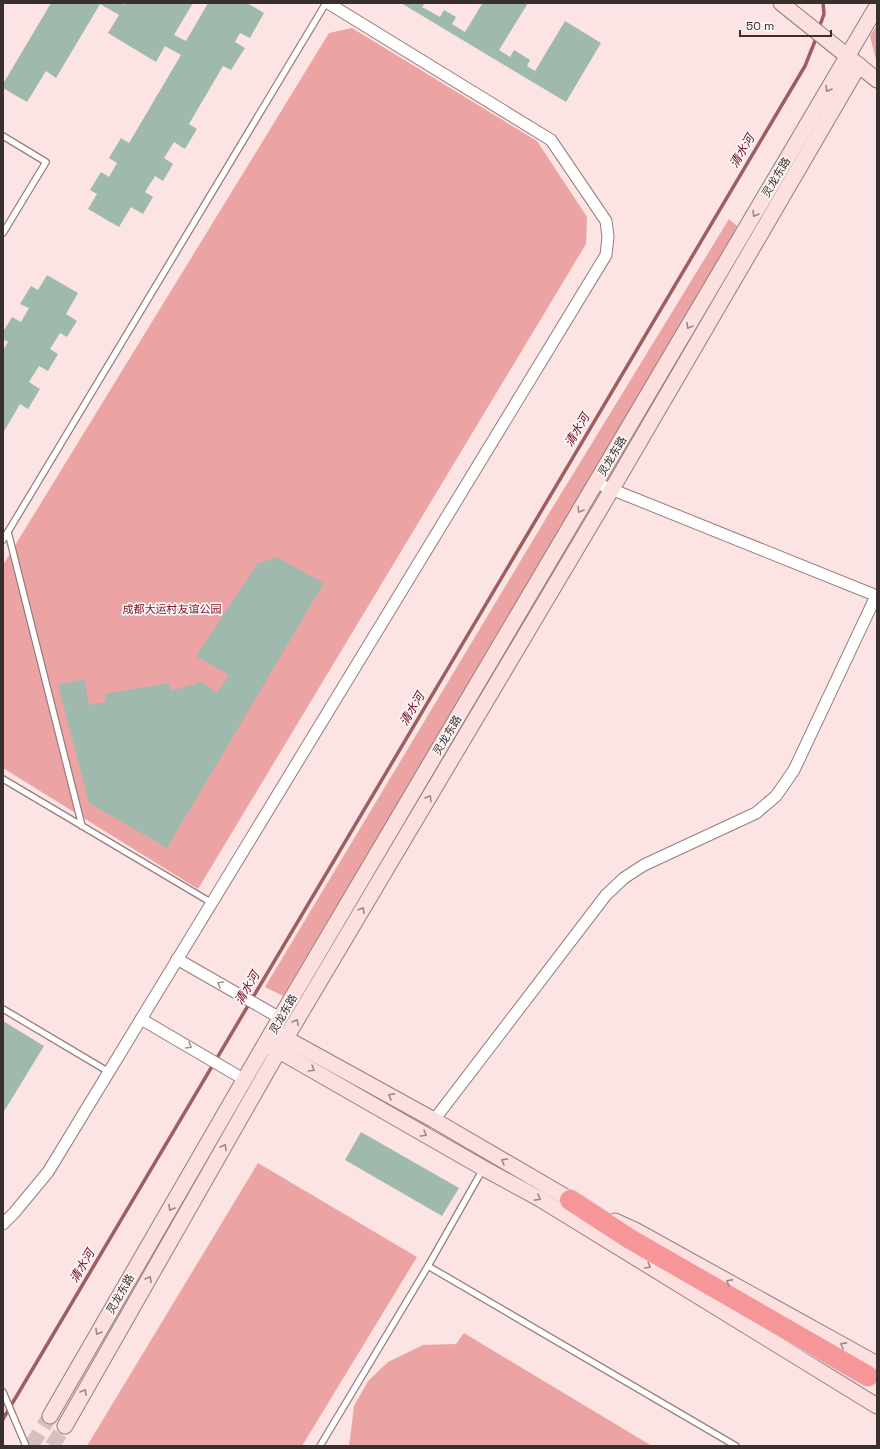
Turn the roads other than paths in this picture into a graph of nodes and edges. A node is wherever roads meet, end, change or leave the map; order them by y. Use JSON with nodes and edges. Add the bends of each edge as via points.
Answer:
{"nodes":[{"id":1,"x":327,"y":3,"type":"edge"},
{"id":2,"x":781,"y":3,"type":"edge"},
{"id":3,"x":877,"y":6,"type":"edge"},
{"id":4,"x":853,"y":60,"type":"junction"},
{"id":5,"x":877,"y":80,"type":"edge"},
{"id":6,"x":3,"y":136,"type":"edge"},
{"id":7,"x":3,"y":233,"type":"edge"},
{"id":8,"x":596,"y":483,"type":"junction"},
{"id":9,"x":612,"y":489,"type":"junction"},
{"id":10,"x":8,"y":532,"type":"junction"},
{"id":11,"x":3,"y":540,"type":"edge"},
{"id":12,"x":876,"y":596,"type":"edge"},
{"id":13,"x":3,"y":779,"type":"edge"},
{"id":14,"x":82,"y":826,"type":"junction"},
{"id":15,"x":212,"y":903,"type":"junction"},
{"id":16,"x":178,"y":959,"type":"junction"},
{"id":17,"x":3,"y":1009,"type":"edge"},
{"id":18,"x":141,"y":1018,"type":"junction"},
{"id":19,"x":273,"y":1031,"type":"junction"},
{"id":20,"x":283,"y":1045,"type":"junction"},
{"id":21,"x":109,"y":1072,"type":"junction"},
{"id":22,"x":245,"y":1080,"type":"junction"},
{"id":23,"x":434,"y":1120,"type":"junction"},
{"id":24,"x":483,"y":1168,"type":"junction"},
{"id":25,"x":570,"y":1200,"type":"joint"},
{"id":26,"x":14,"y":1213,"type":"junction"},
{"id":27,"x":3,"y":1224,"type":"edge"},
{"id":28,"x":3,"y":1232,"type":"edge"},
{"id":29,"x":428,"y":1266,"type":"junction"},
{"id":30,"x":873,"y":1370,"type":"edge"},
{"id":31,"x":3,"y":1392,"type":"edge"},
{"id":32,"x":877,"y":1406,"type":"edge"},
{"id":33,"x":50,"y":1416,"type":"tunnel mouth"},
{"id":34,"x":65,"y":1426,"type":"tunnel mouth"},
{"id":35,"x":26,"y":1446,"type":"edge"},
{"id":36,"x":320,"y":1446,"type":"edge"},
{"id":37,"x":736,"y":1446,"type":"edge"}],
"edges":[{"from":1,"to":10,"type":"lane"},
{"from":1,"to":15,"type":"street","via":[[551,140],[606,220],[606,255]]},
{"from":2,"to":4,"type":"main road"},
{"from":3,"to":4,"type":"main road"},
{"from":4,"to":5,"type":"main road"},
{"from":4,"to":8,"type":"main road","name":"灵龙东路","one_way":true},
{"from":4,"to":9,"type":"main road","name":"灵龙东路"},
{"from":6,"to":7,"type":"lane","via":[[46,162]]},
{"from":8,"to":9,"type":"street"},
{"from":8,"to":19,"type":"main road","name":"灵龙东路","one_way":true},
{"from":9,"to":12,"type":"street"},
{"from":20,"to":9,"type":"main road","name":"灵龙东路","one_way":true},
{"from":10,"to":11,"type":"lane"},
{"from":10,"to":14,"type":"lane"},
{"from":12,"to":23,"type":"street","via":[[794,770],[776,796],[756,813],[644,865],[624,878],[606,895]]},
{"from":13,"to":14,"type":"lane"},
{"from":14,"to":15,"type":"lane"},
{"from":15,"to":16,"type":"street"},
{"from":16,"to":18,"type":"street"},
{"from":19,"to":16,"type":"street","one_way":true,"via":[[265,1010]]},
{"from":17,"to":21,"type":"lane"},
{"from":18,"to":21,"type":"street"},
{"from":18,"to":22,"type":"street","one_way":true},
{"from":19,"to":20,"type":"main road"},
{"from":19,"to":22,"type":"main road","name":"灵龙东路"},
{"from":23,"to":20,"type":"main road","one_way":true},
{"from":20,"to":24,"type":"main road","one_way":true},
{"from":34,"to":20,"type":"main road","name":"灵龙东路","one_way":true},
{"from":21,"to":26,"type":"street","via":[[48,1172]]},
{"from":22,"to":33,"type":"main road","name":"灵龙东路","one_way":true},
{"from":25,"to":23,"type":"main road","one_way":true},
{"from":24,"to":29,"type":"lane"},
{"from":24,"to":32,"type":"main road","one_way":true,"via":[[540,1199]]},
{"from":30,"to":25,"type":"highway","one_way":true,"via":[[630,1239]]},
{"from":26,"to":27,"type":"street"},
{"from":26,"to":28,"type":"lane"},
{"from":29,"to":36,"type":"lane"},
{"from":29,"to":37,"type":"lane"},
{"from":31,"to":35,"type":"lane"}]}
